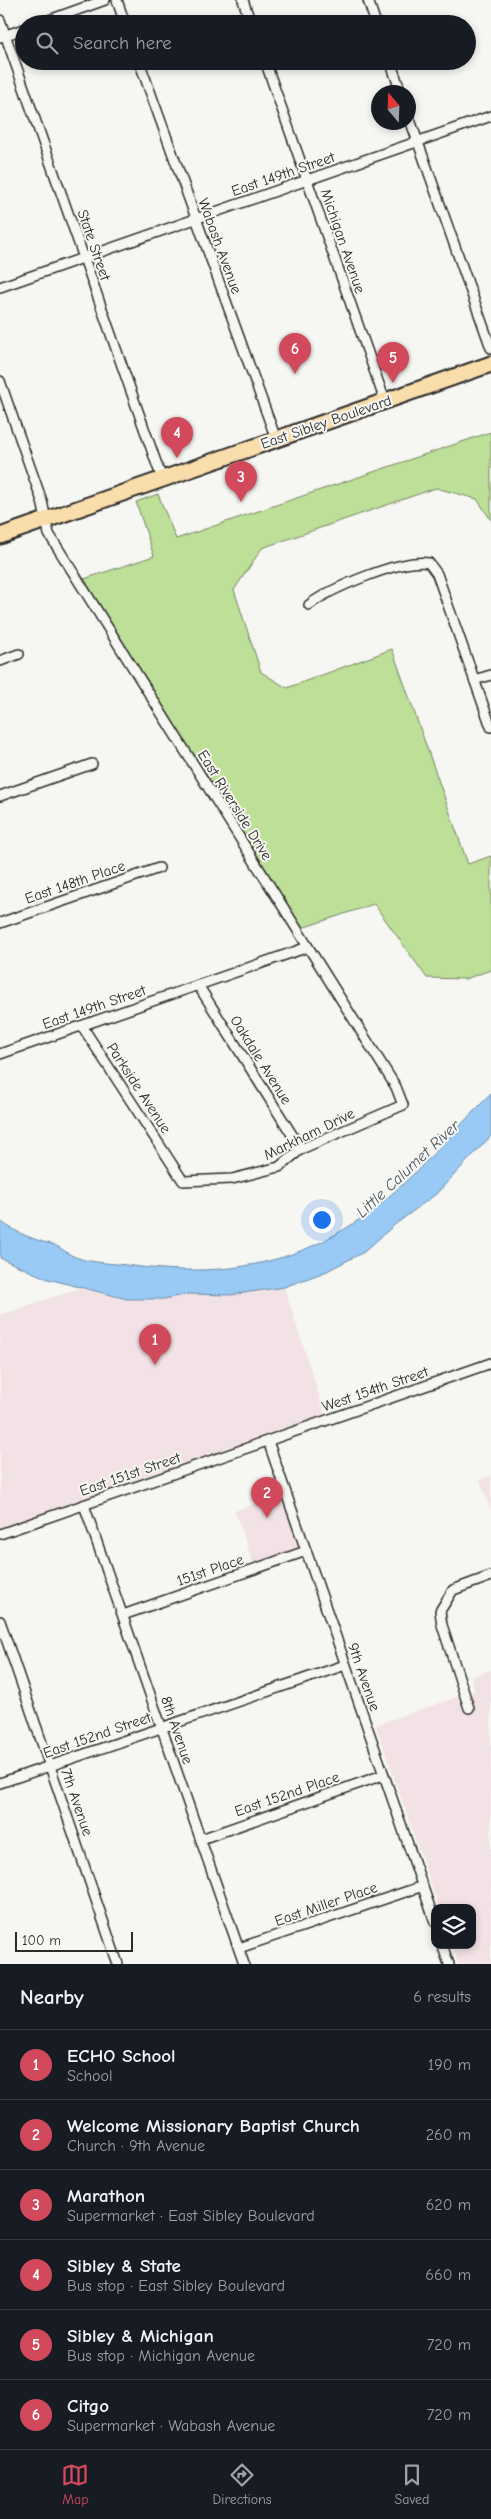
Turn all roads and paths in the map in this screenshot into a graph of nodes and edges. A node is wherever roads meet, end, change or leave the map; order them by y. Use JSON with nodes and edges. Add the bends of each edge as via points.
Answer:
{"nodes":[{"id":1,"x":105,"y":0,"type":"edge"},
{"id":2,"x":116,"y":0,"type":"edge"},
{"id":3,"x":243,"y":0,"type":"edge"},
{"id":4,"x":368,"y":0,"type":"edge"},
{"id":5,"x":63,"y":15,"type":"edge"},
{"id":6,"x":122,"y":15,"type":"edge"},
{"id":7,"x":248,"y":15,"type":"edge"},
{"id":8,"x":373,"y":15,"type":"edge"},
{"id":9,"x":0,"y":20,"type":"edge"},
{"id":10,"x":15,"y":32,"type":"edge"},
{"id":11,"x":3,"y":36,"type":"edge"},
{"id":12,"x":15,"y":69,"type":"edge"},
{"id":13,"x":15,"y":70,"type":"edge"},
{"id":14,"x":142,"y":70,"type":"edge"},
{"id":15,"x":268,"y":70,"type":"edge"},
{"id":16,"x":393,"y":70,"type":"edge"},
{"id":17,"x":399,"y":85,"type":"edge"},
{"id":18,"x":491,"y":116,"type":"edge"},
{"id":19,"x":414,"y":130,"type":"edge"},
{"id":20,"x":418,"y":141,"type":"junction"},
{"id":21,"x":307,"y":180,"type":"junction"},
{"id":22,"x":195,"y":219,"type":"junction"},
{"id":23,"x":84,"y":258,"type":"junction"},
{"id":24,"x":0,"y":287,"type":"edge"},
{"id":25,"x":491,"y":348,"type":"edge"},
{"id":26,"x":491,"y":364,"type":"edge"},
{"id":27,"x":0,"y":381,"type":"edge"},
{"id":28,"x":385,"y":401,"type":"junction"},
{"id":29,"x":276,"y":439,"type":"junction"},
{"id":30,"x":162,"y":479,"type":"junction"},
{"id":31,"x":46,"y":520,"type":"junction"},
{"id":32,"x":0,"y":536,"type":"edge"},
{"id":33,"x":309,"y":605,"type":"dead end"},
{"id":34,"x":19,"y":654,"type":"dead end"},
{"id":35,"x":0,"y":661,"type":"edge"},
{"id":36,"x":491,"y":675,"type":"edge"},
{"id":37,"x":474,"y":680,"type":"junction"},
{"id":38,"x":491,"y":727,"type":"edge"},
{"id":39,"x":92,"y":764,"type":"dead end"},
{"id":40,"x":0,"y":796,"type":"edge"},
{"id":41,"x":159,"y":868,"type":"dead end"},
{"id":42,"x":0,"y":923,"type":"edge"},
{"id":43,"x":308,"y":947,"type":"junction"},
{"id":44,"x":198,"y":986,"type":"junction"},
{"id":45,"x":82,"y":1026,"type":"junction"},
{"id":46,"x":0,"y":1054,"type":"edge"},
{"id":47,"x":403,"y":1105,"type":"joint"},
{"id":48,"x":301,"y":1150,"type":"junction"},
{"id":49,"x":172,"y":1166,"type":"joint"},
{"id":50,"x":491,"y":1363,"type":"edge"},
{"id":51,"x":268,"y":1441,"type":"junction"},
{"id":52,"x":84,"y":1504,"type":"junction"},
{"id":53,"x":0,"y":1534,"type":"edge"},
{"id":54,"x":306,"y":1551,"type":"junction"},
{"id":55,"x":491,"y":1576,"type":"edge"},
{"id":56,"x":123,"y":1615,"type":"junction"},
{"id":57,"x":0,"y":1621,"type":"edge"},
{"id":58,"x":345,"y":1665,"type":"junction"},
{"id":59,"x":469,"y":1708,"type":"dead end"},
{"id":60,"x":162,"y":1728,"type":"junction"},
{"id":61,"x":50,"y":1766,"type":"junction"},
{"id":62,"x":383,"y":1775,"type":"junction"},
{"id":63,"x":0,"y":1783,"type":"edge"},
{"id":64,"x":201,"y":1839,"type":"junction"},
{"id":65,"x":423,"y":1886,"type":"junction"},
{"id":66,"x":431,"y":1910,"type":"edge"},
{"id":67,"x":239,"y":1948,"type":"junction"},
{"id":68,"x":443,"y":1949,"type":"edge"},
{"id":69,"x":118,"y":1964,"type":"edge"},
{"id":70,"x":244,"y":1964,"type":"edge"},
{"id":71,"x":449,"y":1964,"type":"edge"}],
"edges":[{"from":1,"to":5,"type":"street"},
{"from":2,"to":6,"type":"street"},
{"from":3,"to":7,"type":"street"},
{"from":4,"to":8,"type":"street"},
{"from":9,"to":11,"type":"street","name":"State Street"},
{"from":10,"to":11,"type":"street"},
{"from":11,"to":12,"type":"street","name":"State Street"},
{"from":13,"to":23,"type":"street","name":"State Street"},
{"from":14,"to":22,"type":"street","name":"Wabash Avenue"},
{"from":15,"to":21,"type":"street","name":"Michigan Avenue"},
{"from":16,"to":17,"type":"street"},
{"from":18,"to":20,"type":"street","name":"East 149th Street"},
{"from":19,"to":20,"type":"street"},
{"from":20,"to":21,"type":"street","name":"East 149th Street"},
{"from":20,"to":25,"type":"street"},
{"from":21,"to":22,"type":"street","name":"East 149th Street"},
{"from":21,"to":28,"type":"street","name":"Michigan Avenue"},
{"from":22,"to":23,"type":"street","name":"East 149th Street"},
{"from":22,"to":29,"type":"street","name":"Wabash Avenue"},
{"from":23,"to":24,"type":"street","name":"East 149th Street"},
{"from":23,"to":30,"type":"street","name":"State Street"},
{"from":26,"to":28,"type":"main road","name":"East Sibley Boulevard"},
{"from":27,"to":31,"type":"street","name":"East Riverside Drive"},
{"from":28,"to":29,"type":"main road","name":"East Sibley Boulevard"},
{"from":29,"to":30,"type":"main road","name":"East Sibley Boulevard"},
{"from":30,"to":31,"type":"main road","name":"East Sibley Boulevard"},
{"from":31,"to":32,"type":"main road","name":"East Sibley Boulevard"},
{"from":31,"to":43,"type":"street","name":"East Riverside Drive","via":[[49,534]]},
{"from":33,"to":37,"type":"street","via":[[342,586],[413,563],[429,563],[437,574]]},
{"from":34,"to":35,"type":"street"},
{"from":36,"to":37,"type":"street"},
{"from":37,"to":38,"type":"street"},
{"from":39,"to":40,"type":"street"},
{"from":41,"to":42,"type":"street","name":"East 148th Place"},
{"from":43,"to":44,"type":"street","name":"East 149th Street"},
{"from":43,"to":47,"type":"street","name":"East Riverside Drive","via":[[396,1087]]},
{"from":44,"to":45,"type":"street","name":"East 149th Street"},
{"from":44,"to":48,"type":"street","name":"Oakdale Avenue"},
{"from":45,"to":46,"type":"street","name":"East 149th Street"},
{"from":45,"to":49,"type":"street","name":"Parkside Avenue"},
{"from":47,"to":48,"type":"street","name":"Markham Drive"},
{"from":48,"to":49,"type":"street","name":"Markham Drive","via":[[279,1167],[232,1179],[183,1181]]},
{"from":50,"to":51,"type":"street","name":"West 154th Street"},
{"from":51,"to":52,"type":"street","name":"East 151st Street"},
{"from":51,"to":54,"type":"street","name":"9th Avenue"},
{"from":52,"to":53,"type":"street","name":"East 151st Street"},
{"from":52,"to":56,"type":"street","name":"8th Avenue"},
{"from":54,"to":56,"type":"street","name":"151st Place"},
{"from":54,"to":58,"type":"street","name":"9th Avenue"},
{"from":55,"to":59,"type":"street","via":[[453,1590],[440,1611]]},
{"from":56,"to":60,"type":"street","name":"8th Avenue"},
{"from":57,"to":61,"type":"street","name":"7th Avenue"},
{"from":58,"to":60,"type":"street","name":"East 152nd Street"},
{"from":58,"to":62,"type":"street","name":"9th Avenue"},
{"from":60,"to":61,"type":"street","name":"East 152nd Street"},
{"from":60,"to":64,"type":"street","name":"8th Avenue"},
{"from":61,"to":63,"type":"street","name":"East 152nd Street"},
{"from":61,"to":69,"type":"street","name":"7th Avenue"},
{"from":62,"to":64,"type":"street","name":"East 152nd Place"},
{"from":62,"to":65,"type":"street","name":"9th Avenue"},
{"from":64,"to":67,"type":"street","name":"8th Avenue"},
{"from":65,"to":66,"type":"street","name":"9th Avenue"},
{"from":65,"to":67,"type":"street","name":"East Miller Place"},
{"from":67,"to":70,"type":"street","name":"8th Avenue"},
{"from":68,"to":71,"type":"street"}]}
